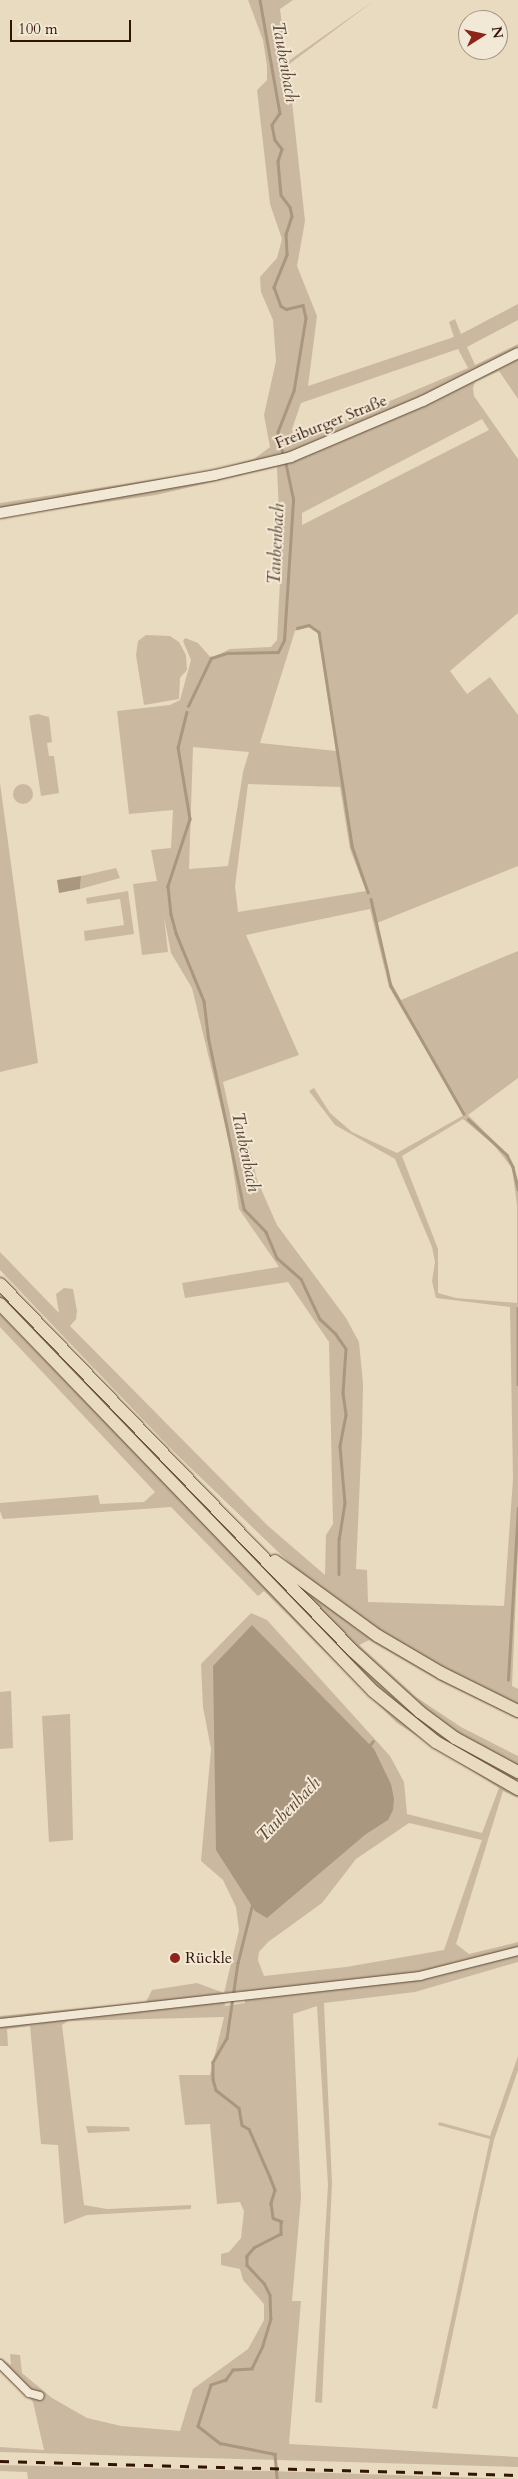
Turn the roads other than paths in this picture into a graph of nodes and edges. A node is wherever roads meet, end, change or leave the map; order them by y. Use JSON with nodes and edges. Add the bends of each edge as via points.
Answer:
{"nodes":[{"id":1,"x":518,"y":353,"type":"edge"},
{"id":2,"x":0,"y":513,"type":"edge"},
{"id":3,"x":0,"y":1284,"type":"edge"},
{"id":4,"x":0,"y":1304,"type":"edge"},
{"id":5,"x":254,"y":1546,"type":"junction"},
{"id":6,"x":518,"y":1711,"type":"edge"},
{"id":7,"x":518,"y":1772,"type":"edge"},
{"id":8,"x":518,"y":1788,"type":"edge"},
{"id":9,"x":518,"y":1951,"type":"edge"},
{"id":10,"x":0,"y":2023,"type":"edge"},
{"id":11,"x":0,"y":2364,"type":"edge"},
{"id":12,"x":40,"y":2396,"type":"dead end"}],
"edges":[{"from":1,"to":2,"type":"street","name":"Freiburger Straße","via":[[422,401],[291,457]]},
{"from":3,"to":5,"type":"highway"},
{"from":4,"to":8,"type":"highway","via":[[373,1691],[436,1742]]},
{"from":5,"to":6,"type":"highway","via":[[378,1636],[441,1673]]},
{"from":5,"to":7,"type":"highway","via":[[353,1651],[410,1704],[455,1738]]},
{"from":9,"to":10,"type":"street","via":[[420,1976]]},
{"from":11,"to":12,"type":"street","via":[[29,2393]]}]}
